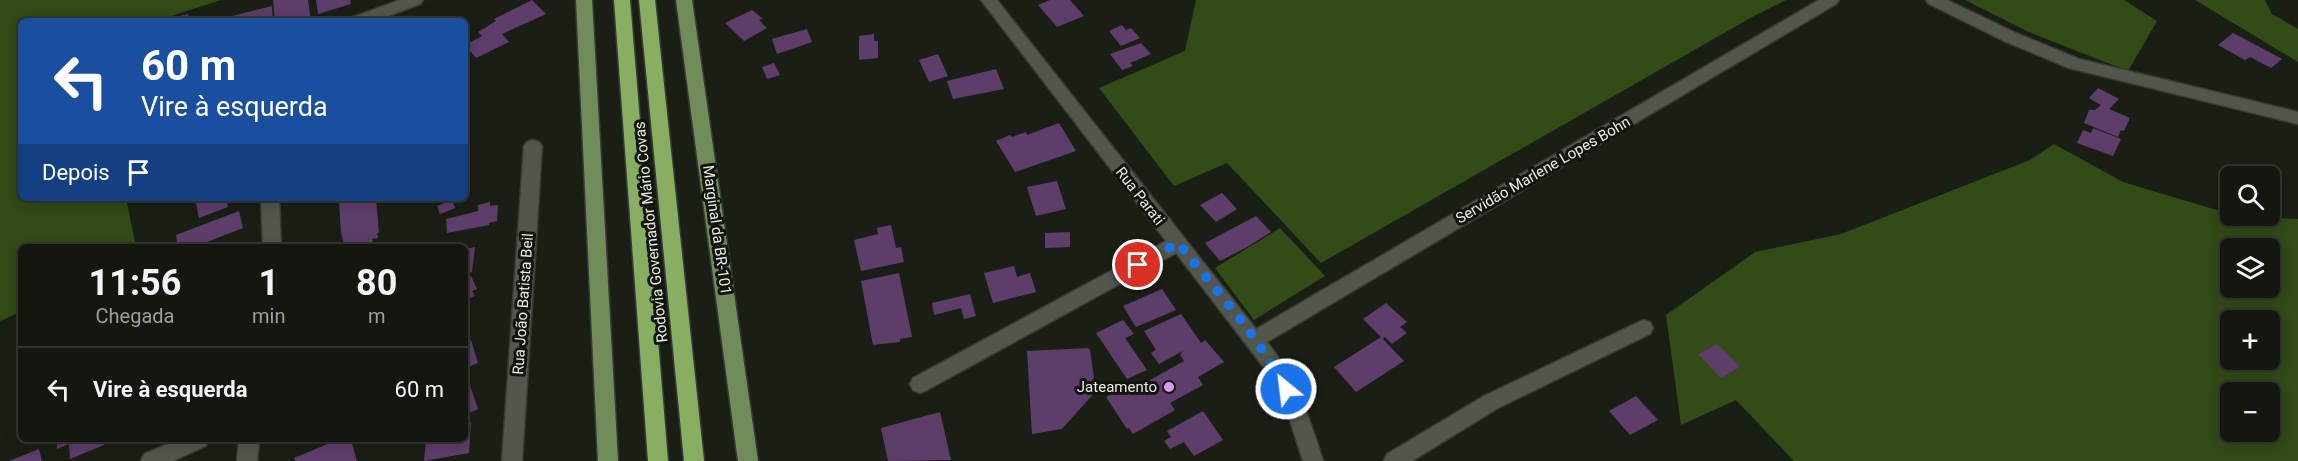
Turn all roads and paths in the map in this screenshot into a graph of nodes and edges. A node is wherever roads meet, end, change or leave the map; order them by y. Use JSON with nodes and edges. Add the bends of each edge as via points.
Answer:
{"nodes":[{"id":1,"x":416,"y":0,"type":"edge"},
{"id":2,"x":584,"y":0,"type":"edge"},
{"id":3,"x":621,"y":0,"type":"edge"},
{"id":4,"x":647,"y":0,"type":"edge"},
{"id":5,"x":684,"y":0,"type":"edge"},
{"id":6,"x":988,"y":0,"type":"edge"},
{"id":7,"x":1832,"y":0,"type":"edge"},
{"id":8,"x":1934,"y":0,"type":"edge"},
{"id":9,"x":367,"y":18,"type":"edge"},
{"id":10,"x":2298,"y":118,"type":"edge"},
{"id":11,"x":533,"y":146,"type":"dead end"},
{"id":12,"x":270,"y":201,"type":"edge"},
{"id":13,"x":1178,"y":243,"type":"junction"},
{"id":14,"x":272,"y":244,"type":"edge"},
{"id":15,"x":1643,"y":328,"type":"dead end"},
{"id":16,"x":1255,"y":339,"type":"junction"},
{"id":17,"x":920,"y":384,"type":"dead end"},
{"id":18,"x":194,"y":442,"type":"edge"},
{"id":19,"x":249,"y":442,"type":"edge"},
{"id":20,"x":151,"y":461,"type":"edge"},
{"id":21,"x":247,"y":461,"type":"edge"},
{"id":22,"x":512,"y":461,"type":"edge"},
{"id":23,"x":608,"y":461,"type":"edge"},
{"id":24,"x":658,"y":461,"type":"edge"},
{"id":25,"x":694,"y":461,"type":"edge"},
{"id":26,"x":748,"y":461,"type":"edge"},
{"id":27,"x":1313,"y":461,"type":"edge"},
{"id":28,"x":1394,"y":461,"type":"edge"}],
"edges":[{"from":1,"to":9,"type":"street"},
{"from":2,"to":23,"type":"main road"},
{"from":3,"to":24,"type":"highway","name":"Rodovia Governador Mário Covas"},
{"from":4,"to":25,"type":"highway","name":"Rodovia Governador Mário Covas"},
{"from":5,"to":26,"type":"main road","name":"Marginal da BR-101"},
{"from":6,"to":13,"type":"street","name":"Rua Parati"},
{"from":7,"to":16,"type":"street","name":"Servidão Marlene Lopes Bohn"},
{"from":8,"to":10,"type":"street","via":[[2010,38],[2075,64]]},
{"from":11,"to":22,"type":"street","name":"Rua João Batista Beil"},
{"from":12,"to":14,"type":"street"},
{"from":13,"to":16,"type":"street","name":"Rua Parati"},
{"from":13,"to":17,"type":"street"},
{"from":15,"to":28,"type":"street","via":[[1491,402]]},
{"from":16,"to":27,"type":"street","name":"Rua Parati","via":[[1297,410]]},
{"from":18,"to":20,"type":"street"},
{"from":19,"to":21,"type":"street"}]}
